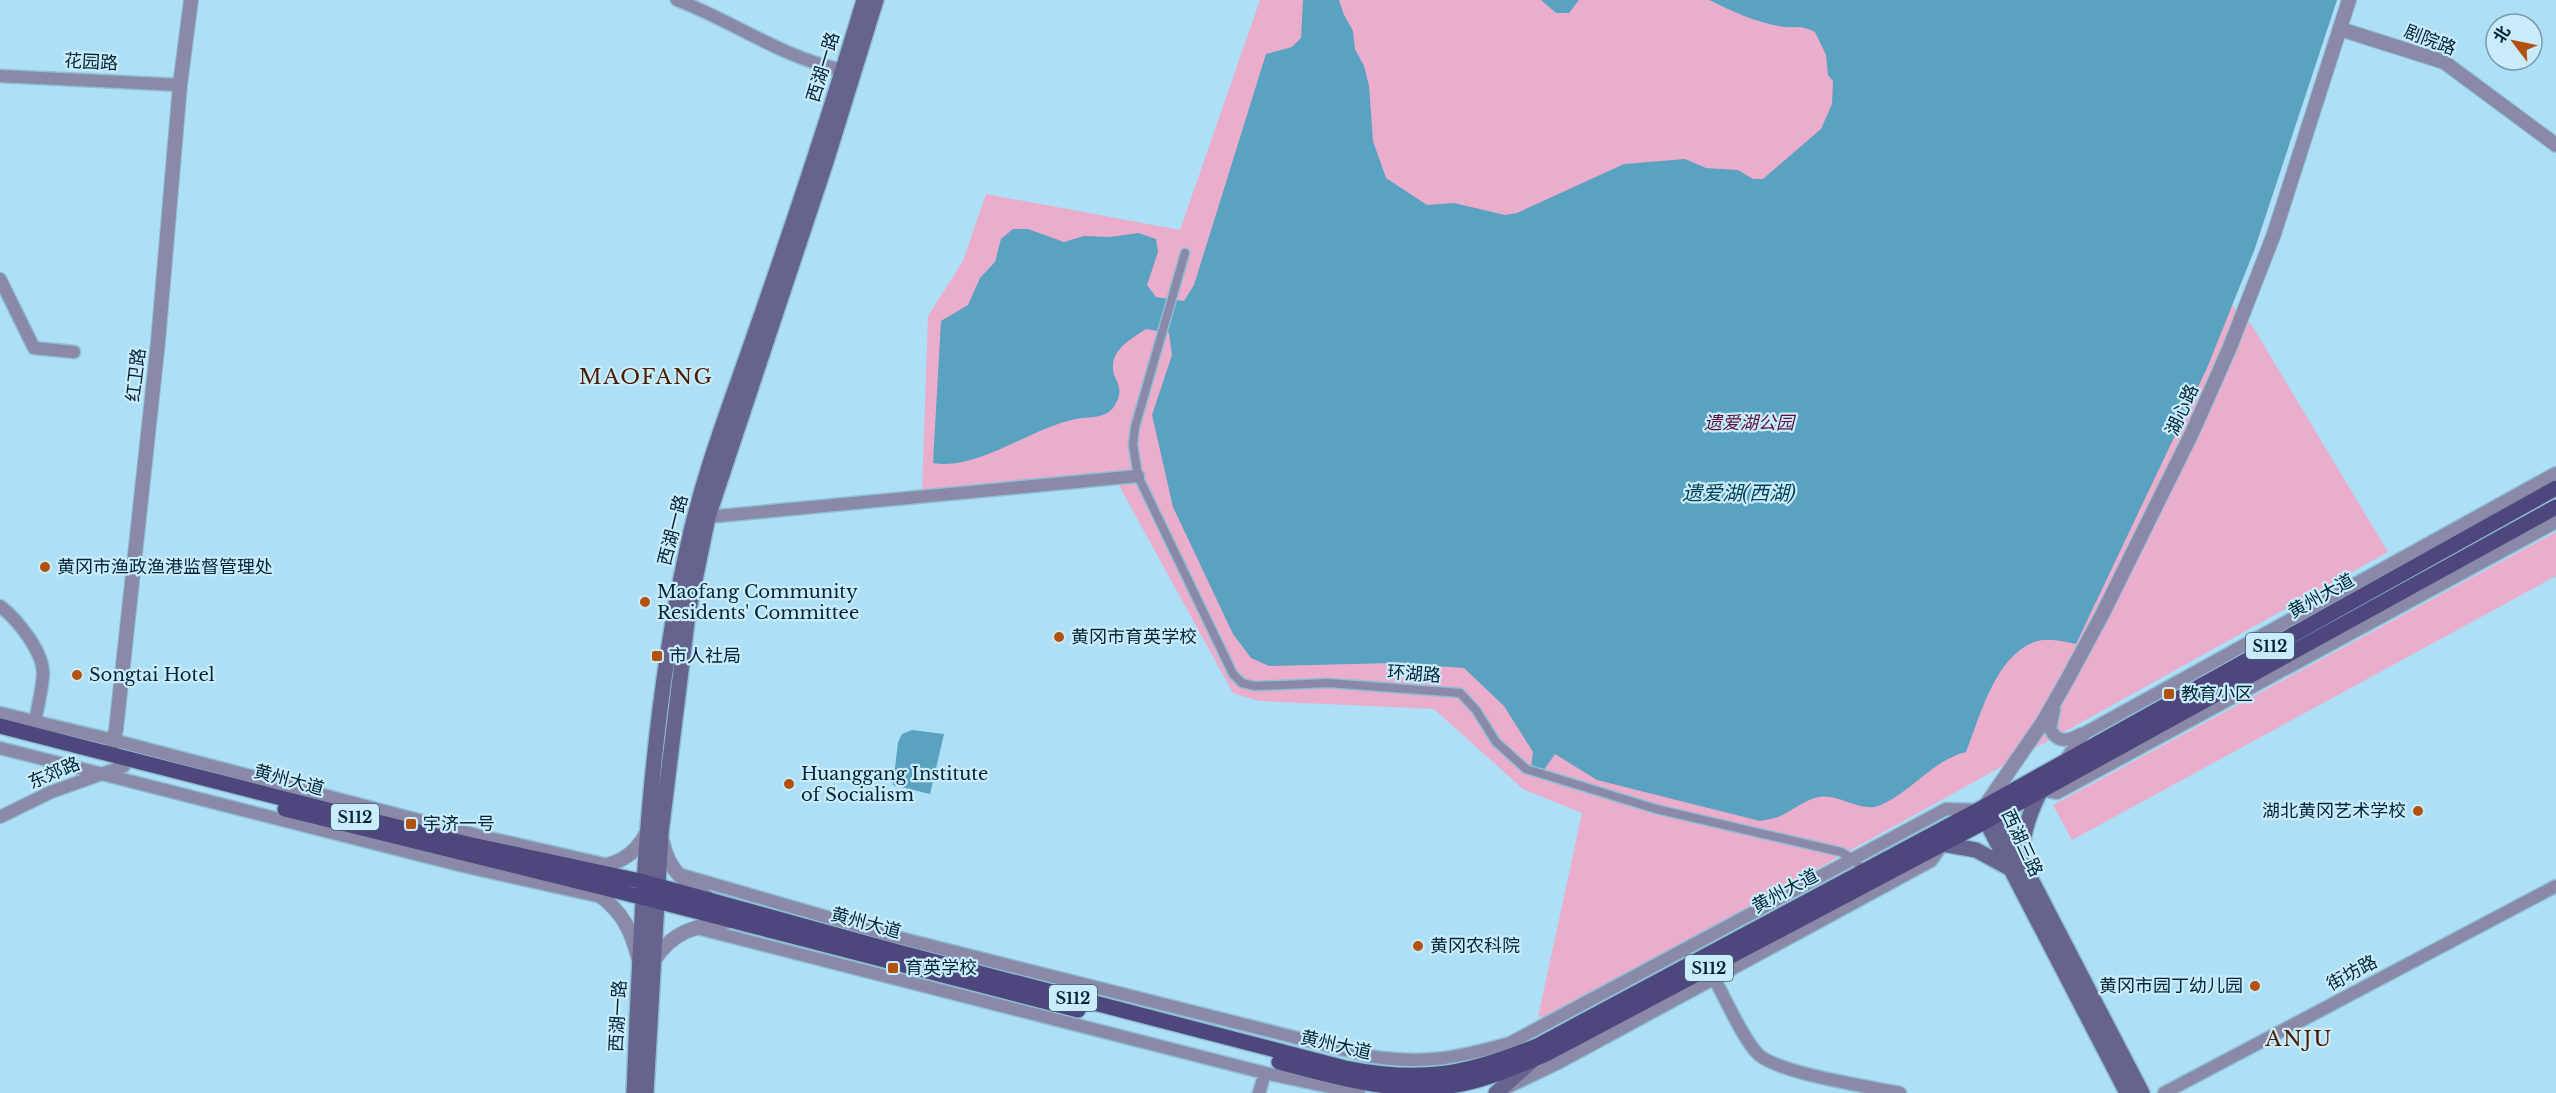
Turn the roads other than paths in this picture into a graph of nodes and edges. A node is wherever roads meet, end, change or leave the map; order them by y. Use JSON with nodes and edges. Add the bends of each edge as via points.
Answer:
{"nodes":[{"id":1,"x":191,"y":0,"type":"edge"},
{"id":2,"x":677,"y":0,"type":"edge"},
{"id":3,"x":864,"y":0,"type":"edge"},
{"id":4,"x":876,"y":0,"type":"edge"},
{"id":5,"x":2349,"y":0,"type":"edge"},
{"id":6,"x":2340,"y":29,"type":"junction"},
{"id":7,"x":843,"y":70,"type":"junction"},
{"id":8,"x":0,"y":76,"type":"edge"},
{"id":9,"x":180,"y":85,"type":"junction"},
{"id":10,"x":2556,"y":145,"type":"edge"},
{"id":11,"x":1185,"y":253,"type":"dead end"},
{"id":12,"x":0,"y":279,"type":"edge"},
{"id":13,"x":74,"y":352,"type":"dead end"},
{"id":14,"x":2556,"y":473,"type":"edge"},
{"id":15,"x":1138,"y":476,"type":"junction"},
{"id":16,"x":2556,"y":488,"type":"edge"},
{"id":17,"x":2556,"y":507,"type":"edge"},
{"id":18,"x":708,"y":517,"type":"junction"},
{"id":19,"x":2556,"y":522,"type":"edge"},
{"id":20,"x":0,"y":606,"type":"edge"},
{"id":21,"x":2061,"y":691,"type":"junction"},
{"id":22,"x":0,"y":712,"type":"edge"},
{"id":23,"x":35,"y":721,"type":"junction"},
{"id":24,"x":0,"y":726,"type":"edge"},
{"id":25,"x":2085,"y":733,"type":"junction"},
{"id":26,"x":0,"y":735,"type":"edge"},
{"id":27,"x":111,"y":746,"type":"junction"},
{"id":28,"x":0,"y":748,"type":"edge"},
{"id":29,"x":2064,"y":761,"type":"junction"},
{"id":30,"x":124,"y":766,"type":"junction"},
{"id":31,"x":101,"y":773,"type":"junction"},
{"id":32,"x":2041,"y":790,"type":"junction"},
{"id":33,"x":1986,"y":813,"type":"junction"},
{"id":34,"x":0,"y":817,"type":"edge"},
{"id":35,"x":655,"y":832,"type":"junction"},
{"id":36,"x":1942,"y":844,"type":"junction"},
{"id":37,"x":609,"y":866,"type":"junction"},
{"id":38,"x":2016,"y":866,"type":"junction"},
{"id":39,"x":1863,"y":871,"type":"junction"},
{"id":40,"x":677,"y":873,"type":"junction"},
{"id":41,"x":586,"y":876,"type":"junction"},
{"id":42,"x":2556,"y":886,"type":"edge"},
{"id":43,"x":651,"y":892,"type":"junction"},
{"id":44,"x":603,"y":897,"type":"junction"},
{"id":45,"x":712,"y":901,"type":"junction"},
{"id":46,"x":730,"y":921,"type":"junction"},
{"id":47,"x":696,"y":927,"type":"junction"},
{"id":48,"x":647,"y":964,"type":"junction"},
{"id":49,"x":1714,"y":978,"type":"junction"},
{"id":50,"x":1533,"y":1059,"type":"junction"},
{"id":51,"x":1265,"y":1073,"type":"junction"},
{"id":52,"x":1441,"y":1085,"type":"edge"},
{"id":53,"x":1359,"y":1088,"type":"edge"},
{"id":54,"x":634,"y":1093,"type":"edge"},
{"id":55,"x":646,"y":1093,"type":"edge"},
{"id":56,"x":1259,"y":1093,"type":"edge"},
{"id":57,"x":1378,"y":1093,"type":"edge"},
{"id":58,"x":1497,"y":1093,"type":"edge"},
{"id":59,"x":1900,"y":1093,"type":"edge"},
{"id":60,"x":2127,"y":1093,"type":"edge"},
{"id":61,"x":2142,"y":1093,"type":"edge"},
{"id":62,"x":2164,"y":1093,"type":"edge"}],
"edges":[{"from":1,"to":9,"type":"street","name":"红卫路"},
{"from":2,"to":7,"type":"street","via":[[810,62]]},
{"from":3,"to":7,"type":"main road","name":"西湖一路"},
{"from":4,"to":18,"type":"main road","name":"西湖一路"},
{"from":5,"to":6,"type":"street","name":"湖心路"},
{"from":6,"to":10,"type":"street","name":"剧院路","via":[[2444,62]]},
{"from":6,"to":21,"type":"street","name":"湖心路","via":[[2274,234],[2230,347],[2155,511]]},
{"from":7,"to":35,"type":"main road","name":"西湖一路","via":[[697,508],[666,664]]},
{"from":8,"to":9,"type":"street","name":"花园路"},
{"from":9,"to":27,"type":"street","name":"红卫路","via":[[158,342],[116,730]]},
{"from":11,"to":15,"type":"street","name":"环湖路","via":[[1136,426],[1133,445]]},
{"from":12,"to":13,"type":"street","via":[[34,348]]},
{"from":14,"to":25,"type":"street"},
{"from":15,"to":18,"type":"street"},
{"from":15,"to":39,"type":"street","name":"环湖路","via":[[1233,674],[1242,683],[1328,683],[1461,693],[1496,742],[1526,769],[1656,808],[1841,852]]},
{"from":16,"to":29,"type":"main road","name":"黄州大道","number":"S112"},
{"from":17,"to":32,"type":"main road","name":"黄州大道","number":"S112"},
{"from":18,"to":35,"type":"main road","name":"西湖一路","via":[[686,624]]},
{"from":19,"to":32,"type":"street","via":[[2057,793]]},
{"from":20,"to":23,"type":"street","via":[[25,632],[44,673]]},
{"from":21,"to":25,"type":"street","via":[[2050,722],[2051,732],[2064,741]]},
{"from":21,"to":33,"type":"street","name":"湖心路"},
{"from":22,"to":23,"type":"street"},
{"from":23,"to":27,"type":"street"},
{"from":24,"to":27,"type":"main road","name":"黄州大道","number":"S112"},
{"from":25,"to":29,"type":"street"},
{"from":26,"to":30,"type":"main road","name":"黄州大道","number":"S112"},
{"from":27,"to":37,"type":"street"},
{"from":27,"to":41,"type":"main road","name":"黄州大道","number":"S112"},
{"from":28,"to":31,"type":"street"},
{"from":29,"to":33,"type":"main road","name":"黄州大道","number":"S112"},
{"from":30,"to":31,"type":"street","name":"东郊路"},
{"from":30,"to":41,"type":"main road","name":"黄州大道","number":"S112","via":[[342,825]]},
{"from":31,"to":34,"type":"street","name":"东郊路"},
{"from":31,"to":44,"type":"street","via":[[463,866]]},
{"from":32,"to":33,"type":"main road","name":"黄州大道","number":"S112"},
{"from":32,"to":38,"type":"main road","via":[[2026,822]]},
{"from":33,"to":36,"type":"main road","name":"黄州大道","number":"S112"},
{"from":33,"to":38,"type":"main road","name":"西湖三路"},
{"from":33,"to":39,"type":"main road","name":"黄州大道","number":"S112"},
{"from":35,"to":37,"type":"street","via":[[634,852]]},
{"from":35,"to":40,"type":"street"},
{"from":35,"to":43,"type":"main road","name":"西湖一路"},
{"from":36,"to":38,"type":"main road","via":[[1976,850]]},
{"from":36,"to":39,"type":"main road","name":"黄州大道","number":"S112"},
{"from":36,"to":49,"type":"street","via":[[1931,861]]},
{"from":37,"to":41,"type":"street"},
{"from":38,"to":60,"type":"main road","name":"西湖三路"},
{"from":38,"to":61,"type":"main road","name":"西湖三路"},
{"from":39,"to":40,"type":"street","via":[[1510,1043],[1421,1062],[1369,1056],[914,942]]},
{"from":39,"to":50,"type":"main road","name":"黄州大道","number":"S112"},
{"from":39,"to":52,"type":"main road","name":"黄州大道","number":"S112","via":[[1537,1046]]},
{"from":40,"to":45,"type":"street"},
{"from":41,"to":43,"type":"main road","name":"黄州大道","number":"S112"},
{"from":41,"to":44,"type":"street"},
{"from":42,"to":62,"type":"street","name":"街坊路"},
{"from":43,"to":45,"type":"main road","name":"黄州大道","number":"S112"},
{"from":43,"to":46,"type":"main road","name":"黄州大道","number":"S112"},
{"from":43,"to":48,"type":"main road","name":"西湖一路"},
{"from":44,"to":48,"type":"street","via":[[624,919]]},
{"from":45,"to":52,"type":"main road","name":"黄州大道","number":"S112","via":[[1345,1068]]},
{"from":46,"to":47,"type":"street"},
{"from":46,"to":53,"type":"main road","name":"黄州大道","number":"S112"},
{"from":47,"to":48,"type":"street","via":[[673,937]]},
{"from":47,"to":51,"type":"street"},
{"from":48,"to":54,"type":"main road","name":"西湖一路"},
{"from":48,"to":55,"type":"main road","name":"西湖一路"},
{"from":49,"to":58,"type":"street"},
{"from":49,"to":59,"type":"street","via":[[1750,1044],[1764,1060],[1784,1068]]},
{"from":50,"to":52,"type":"main road","name":"黄州大道","number":"S112","via":[[1497,1073]]},
{"from":50,"to":58,"type":"main road"},
{"from":51,"to":53,"type":"street"},
{"from":51,"to":56,"type":"street"},
{"from":52,"to":53,"type":"main road","name":"黄州大道","number":"S112"},
{"from":53,"to":57,"type":"main road"}]}
